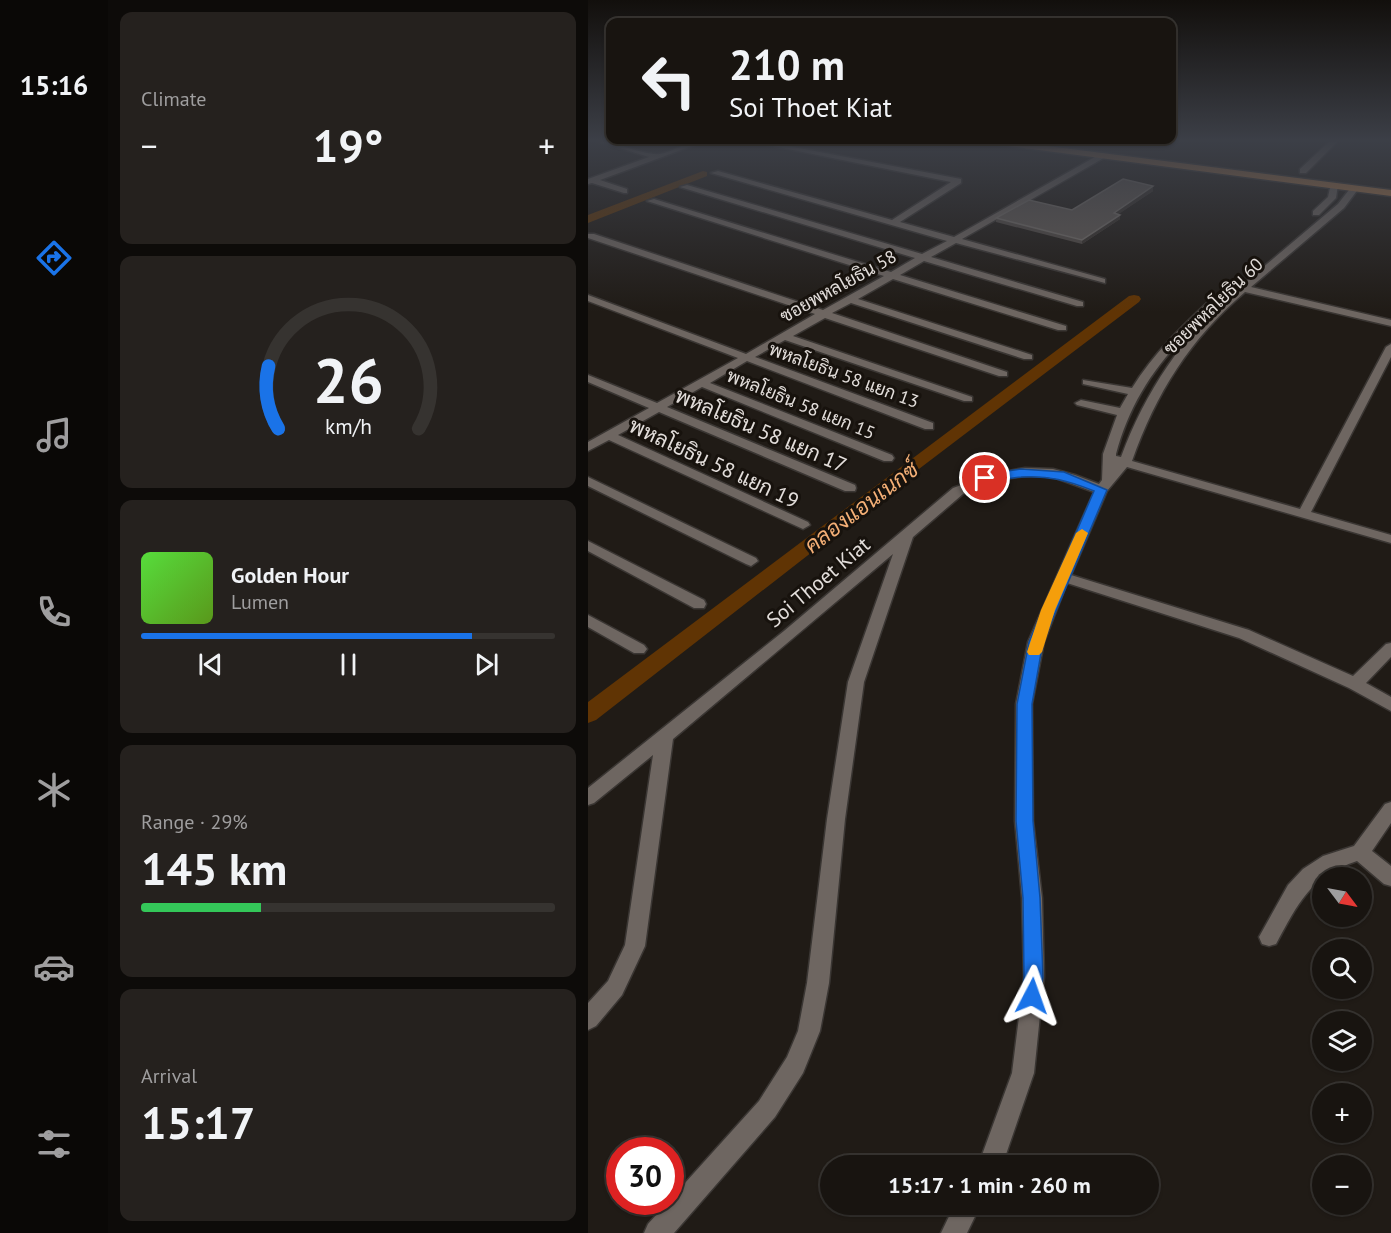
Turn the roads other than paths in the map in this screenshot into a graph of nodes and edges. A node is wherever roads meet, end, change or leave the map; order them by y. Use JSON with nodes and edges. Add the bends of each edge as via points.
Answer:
{"nodes":[{"id":1,"x":716,"y":197,"type":"edge"},
{"id":2,"x":798,"y":197,"type":"edge"},
{"id":3,"x":934,"y":197,"type":"edge"},
{"id":4,"x":1020,"y":197,"type":"edge"},
{"id":5,"x":1332,"y":197,"type":"edge"},
{"id":6,"x":1348,"y":197,"type":"edge"},
{"id":7,"x":651,"y":201,"type":"dead end"},
{"id":8,"x":892,"y":223,"type":"junction"},
{"id":9,"x":591,"y":236,"type":"dead end"},
{"id":10,"x":954,"y":240,"type":"junction"},
{"id":11,"x":923,"y":258,"type":"junction"},
{"id":12,"x":891,"y":275,"type":"junction"},
{"id":13,"x":1243,"y":275,"type":"junction"},
{"id":14,"x":1254,"y":278,"type":"junction"},
{"id":15,"x":1101,"y":281,"type":"dead end"},
{"id":16,"x":1231,"y":286,"type":"junction"},
{"id":17,"x":1243,"y":289,"type":"junction"},
{"id":18,"x":588,"y":298,"type":"edge"},
{"id":19,"x":849,"y":299,"type":"junction"},
{"id":20,"x":1080,"y":304,"type":"dead end"},
{"id":21,"x":823,"y":314,"type":"junction"},
{"id":22,"x":1391,"y":323,"type":"edge"},
{"id":23,"x":1062,"y":328,"type":"dead end"},
{"id":24,"x":912,"y":329,"type":"dead end"},
{"id":25,"x":784,"y":336,"type":"junction"},
{"id":26,"x":893,"y":338,"type":"junction"},
{"id":27,"x":1391,"y":347,"type":"edge"},
{"id":28,"x":746,"y":357,"type":"junction"},
{"id":29,"x":1028,"y":357,"type":"dead end"},
{"id":30,"x":1003,"y":374,"type":"dead end"},
{"id":31,"x":588,"y":378,"type":"edge"},
{"id":32,"x":1087,"y":382,"type":"dead end"},
{"id":33,"x":701,"y":383,"type":"junction"},
{"id":34,"x":1134,"y":392,"type":"junction"},
{"id":35,"x":968,"y":399,"type":"dead end"},
{"id":36,"x":1082,"y":403,"type":"dead end"},
{"id":37,"x":657,"y":408,"type":"junction"},
{"id":38,"x":1125,"y":413,"type":"junction"},
{"id":39,"x":929,"y":426,"type":"dead end"},
{"id":40,"x":608,"y":435,"type":"junction"},
{"id":41,"x":588,"y":447,"type":"edge"},
{"id":42,"x":888,"y":458,"type":"dead end"},
{"id":43,"x":1107,"y":459,"type":"junction"},
{"id":44,"x":1125,"y":462,"type":"junction"},
{"id":45,"x":588,"y":481,"type":"edge"},
{"id":46,"x":1105,"y":484,"type":"junction"},
{"id":47,"x":850,"y":488,"type":"dead end"},
{"id":48,"x":1304,"y":513,"type":"junction"},
{"id":49,"x":803,"y":525,"type":"dead end"},
{"id":50,"x":906,"y":536,"type":"junction"},
{"id":51,"x":1391,"y":539,"type":"edge"},
{"id":52,"x":588,"y":545,"type":"edge"},
{"id":53,"x":752,"y":561,"type":"dead end"},
{"id":54,"x":1062,"y":577,"type":"junction"},
{"id":55,"x":699,"y":604,"type":"dead end"},
{"id":56,"x":588,"y":620,"type":"edge"},
{"id":57,"x":1391,"y":648,"type":"edge"},
{"id":58,"x":639,"y":649,"type":"dead end"},
{"id":59,"x":1355,"y":684,"type":"junction"},
{"id":60,"x":1391,"y":705,"type":"edge"},
{"id":61,"x":665,"y":734,"type":"junction"},
{"id":62,"x":588,"y":798,"type":"edge"},
{"id":63,"x":1391,"y":809,"type":"edge"},
{"id":64,"x":1360,"y":852,"type":"junction"},
{"id":65,"x":1391,"y":878,"type":"edge"},
{"id":66,"x":1269,"y":937,"type":"dead end"},
{"id":67,"x":588,"y":1019,"type":"edge"},
{"id":68,"x":994,"y":1155,"type":"edge"},
{"id":69,"x":963,"y":1215,"type":"edge"},
{"id":70,"x":657,"y":1233,"type":"edge"},
{"id":71,"x":954,"y":1233,"type":"edge"}],
"edges":[{"from":1,"to":11,"type":"street"},
{"from":2,"to":8,"type":"street"},
{"from":3,"to":8,"type":"street"},
{"from":4,"to":10,"type":"street","name":"ซอยพหลโยธิน 58"},
{"from":5,"to":13,"type":"street","name":"ซอยพหลโยธิน 60"},
{"from":6,"to":14,"type":"street","name":"ซอยพหลโยธิน 60"},
{"from":7,"to":12,"type":"street"},
{"from":8,"to":10,"type":"street"},
{"from":9,"to":21,"type":"street"},
{"from":10,"to":11,"type":"street","name":"ซอยพหลโยธิน 58"},
{"from":10,"to":15,"type":"street"},
{"from":11,"to":12,"type":"street","name":"ซอยพหลโยธิน 58"},
{"from":11,"to":20,"type":"street"},
{"from":12,"to":19,"type":"street","name":"ซอยพหลโยธิน 58"},
{"from":12,"to":23,"type":"street"},
{"from":13,"to":14,"type":"street"},
{"from":13,"to":16,"type":"street","name":"ซอยพหลโยธิน 60"},
{"from":14,"to":17,"type":"street","name":"ซอยพหลโยธิน 60"},
{"from":16,"to":17,"type":"street"},
{"from":16,"to":34,"type":"street","name":"ซอยพหลโยธิน 60","via":[[1175,337]]},
{"from":17,"to":22,"type":"street"},
{"from":17,"to":44,"type":"street","name":"ซอยพหลโยธิน 60","via":[[1218,310],[1173,364],[1141,419]]},
{"from":18,"to":28,"type":"street","name":"พหลโยธิน 58 แยก 13"},
{"from":19,"to":21,"type":"street","name":"ซอยพหลโยธิน 58"},
{"from":19,"to":29,"type":"street"},
{"from":21,"to":25,"type":"street","name":"ซอยพหลโยธิน 58"},
{"from":21,"to":26,"type":"street"},
{"from":24,"to":26,"type":"street"},
{"from":25,"to":28,"type":"street","name":"ซอยพหลโยธิน 58"},
{"from":25,"to":35,"type":"street"},
{"from":26,"to":30,"type":"street"},
{"from":27,"to":48,"type":"street"},
{"from":28,"to":33,"type":"street","name":"ซอยพหลโยธิน 58"},
{"from":28,"to":39,"type":"street","name":"พหลโยธิน 58 แยก 13"},
{"from":31,"to":37,"type":"street","name":"พหลโยธิน 58 แยก 17"},
{"from":32,"to":34,"type":"street"},
{"from":33,"to":37,"type":"street","name":"ซอยพหลโยธิน 58"},
{"from":33,"to":42,"type":"street","name":"พหลโยธิน 58 แยก 15"},
{"from":34,"to":38,"type":"street","name":"ซอยพหลโยธิน 60"},
{"from":36,"to":38,"type":"street"},
{"from":37,"to":40,"type":"street","name":"ซอยพหลโยธิน 58"},
{"from":37,"to":47,"type":"street","name":"พหลโยธิน 58 แยก 17"},
{"from":38,"to":43,"type":"street","name":"ซอยพหลโยธิน 60"},
{"from":40,"to":41,"type":"street","name":"ซอยพหลโยธิน 58"},
{"from":40,"to":49,"type":"street","name":"พหลโยธิน 58 แยก 19"},
{"from":43,"to":44,"type":"street"},
{"from":43,"to":46,"type":"street","name":"ซอยพหลโยธิน 60"},
{"from":44,"to":46,"type":"street","name":"ซอยพหลโยธิน 60"},
{"from":44,"to":48,"type":"street"},
{"from":45,"to":53,"type":"street"},
{"from":46,"to":50,"type":"street","name":"Soi Thoet Kiat","via":[[1064,475],[1021,473],[985,478],[958,491]]},
{"from":46,"to":54,"type":"street","name":"ซอยพหลโยธิน 60"},
{"from":48,"to":51,"type":"street"},
{"from":50,"to":61,"type":"street","name":"Soi Thoet Kiat","via":[[704,706]]},
{"from":50,"to":70,"type":"street","via":[[856,682],[809,1031],[795,1065],[767,1109]]},
{"from":52,"to":55,"type":"street"},
{"from":54,"to":59,"type":"street","via":[[1244,634]]},
{"from":54,"to":68,"type":"street","name":"ซอยพหลโยธิน 60","via":[[1036,642],[1024,704],[1024,821],[1032,898],[1034,977],[1023,1073]]},
{"from":56,"to":58,"type":"street"},
{"from":57,"to":59,"type":"street"},
{"from":59,"to":60,"type":"street"},
{"from":61,"to":62,"type":"street","name":"Soi Thoet Kiat"},
{"from":61,"to":67,"type":"street","via":[[635,946],[615,988]]},
{"from":63,"to":64,"type":"street"},
{"from":64,"to":65,"type":"street"},
{"from":64,"to":66,"type":"street","via":[[1330,862],[1311,875],[1295,891]]},
{"from":69,"to":71,"type":"street"}]}
